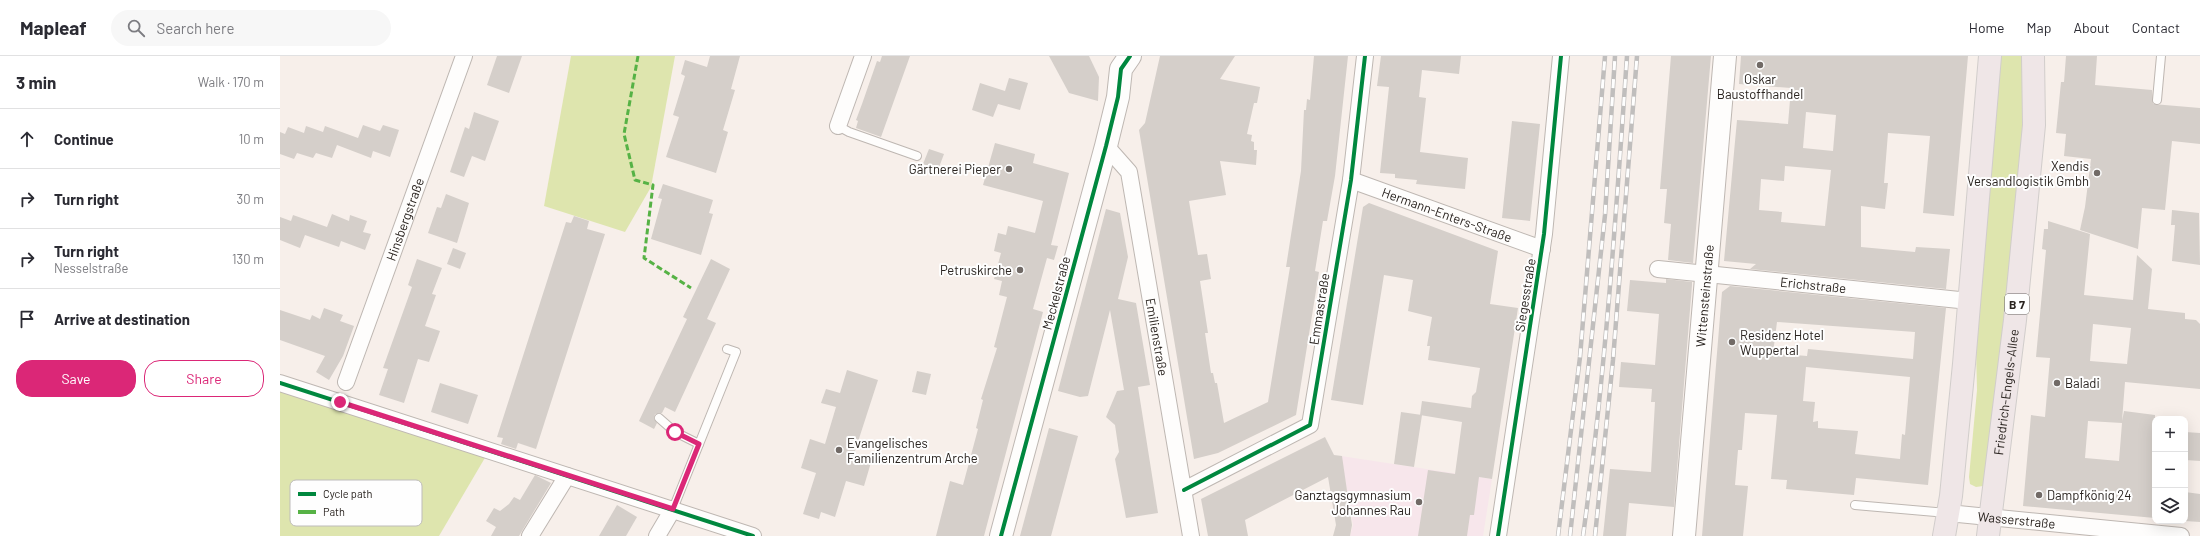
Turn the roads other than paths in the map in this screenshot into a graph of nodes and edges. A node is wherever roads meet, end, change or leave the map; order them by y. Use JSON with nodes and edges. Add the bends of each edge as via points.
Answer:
{"nodes":[{"id":1,"x":464,"y":56,"type":"edge"},
{"id":2,"x":863,"y":56,"type":"edge"},
{"id":3,"x":1365,"y":56,"type":"edge"},
{"id":4,"x":1561,"y":56,"type":"edge"},
{"id":5,"x":1725,"y":56,"type":"edge"},
{"id":6,"x":1990,"y":56,"type":"edge"},
{"id":7,"x":2033,"y":56,"type":"edge"},
{"id":8,"x":2161,"y":56,"type":"edge"},
{"id":9,"x":1121,"y":60,"type":"edge"},
{"id":10,"x":2158,"y":100,"type":"dead end"},
{"id":11,"x":838,"y":126,"type":"joint"},
{"id":12,"x":1106,"y":146,"type":"junction"},
{"id":13,"x":917,"y":156,"type":"dead end"},
{"id":14,"x":1351,"y":180,"type":"junction"},
{"id":15,"x":1542,"y":249,"type":"junction"},
{"id":16,"x":1658,"y":269,"type":"dead end"},
{"id":17,"x":1707,"y":273,"type":"junction"},
{"id":18,"x":1969,"y":301,"type":"junction"},
{"id":19,"x":727,"y":349,"type":"dead end"},
{"id":20,"x":346,"y":382,"type":"dead end"},
{"id":21,"x":280,"y":383,"type":"edge"},
{"id":22,"x":659,"y":418,"type":"dead end"},
{"id":23,"x":699,"y":444,"type":"junction"},
{"id":24,"x":567,"y":476,"type":"junction"},
{"id":25,"x":1184,"y":490,"type":"junction"},
{"id":26,"x":1855,"y":506,"type":"dead end"},
{"id":27,"x":673,"y":509,"type":"junction"},
{"id":28,"x":1948,"y":513,"type":"junction"},
{"id":29,"x":1990,"y":527,"type":"edge"},
{"id":30,"x":530,"y":536,"type":"edge"},
{"id":31,"x":657,"y":536,"type":"edge"},
{"id":32,"x":752,"y":536,"type":"edge"},
{"id":33,"x":1001,"y":536,"type":"edge"},
{"id":34,"x":1191,"y":536,"type":"edge"},
{"id":35,"x":1498,"y":536,"type":"edge"},
{"id":36,"x":1684,"y":536,"type":"edge"},
{"id":37,"x":1944,"y":536,"type":"edge"},
{"id":38,"x":2181,"y":536,"type":"edge"}],
"edges":[{"from":1,"to":20,"type":"street","name":"Hinsbergstraße"},
{"from":2,"to":11,"type":"street"},
{"from":3,"to":14,"type":"street","name":"Emmastraße"},
{"from":4,"to":15,"type":"street","name":"Siegesstraße"},
{"from":5,"to":17,"type":"street","name":"Wittensteinstraße"},
{"from":6,"to":18,"type":"main road"},
{"from":7,"to":29,"type":"main road","name":"Friedrich-Engels-Allee","number":"B 7","via":[[2034,125],[2015,320]]},
{"from":8,"to":10,"type":"lane"},
{"from":9,"to":12,"type":"street","name":"Meckelstraße","via":[[1118,97]]},
{"from":11,"to":13,"type":"lane"},
{"from":12,"to":25,"type":"street","name":"Emilienstraße","via":[[1129,172]]},
{"from":12,"to":33,"type":"street","name":"Meckelstraße"},
{"from":14,"to":15,"type":"street","name":"Hermann-Enters-Straße"},
{"from":14,"to":25,"type":"street","name":"Emmastraße","via":[[1310,425]]},
{"from":15,"to":35,"type":"street","name":"Siegesstraße"},
{"from":16,"to":17,"type":"street","name":"Erichstraße"},
{"from":17,"to":18,"type":"street","name":"Erichstraße"},
{"from":17,"to":36,"type":"street","name":"Wittensteinstraße"},
{"from":18,"to":28,"type":"main road"},
{"from":19,"to":23,"type":"lane","via":[[736,352]]},
{"from":21,"to":24,"type":"street"},
{"from":22,"to":23,"type":"lane","via":[[675,432]]},
{"from":23,"to":27,"type":"lane"},
{"from":24,"to":27,"type":"street"},
{"from":24,"to":30,"type":"street"},
{"from":25,"to":34,"type":"street","name":"Emilienstraße"},
{"from":26,"to":28,"type":"lane"},
{"from":27,"to":31,"type":"street"},
{"from":27,"to":32,"type":"street"},
{"from":28,"to":29,"type":"street","name":"Wasserstraße"},
{"from":28,"to":37,"type":"main road"},
{"from":29,"to":38,"type":"street","name":"Wasserstraße"}]}
